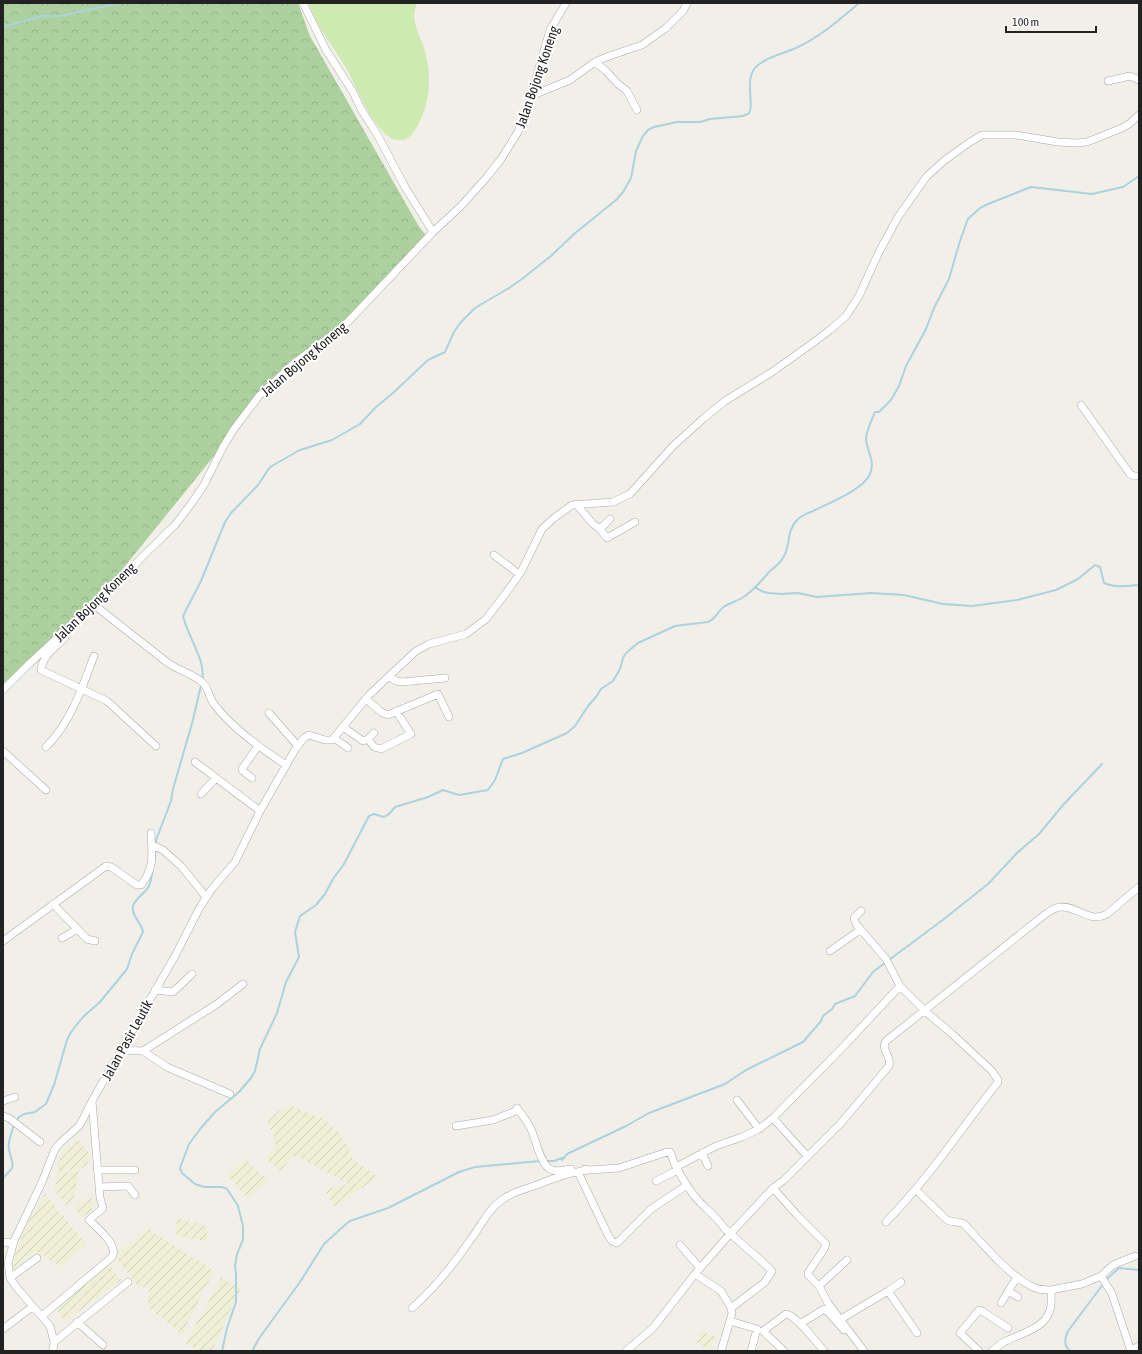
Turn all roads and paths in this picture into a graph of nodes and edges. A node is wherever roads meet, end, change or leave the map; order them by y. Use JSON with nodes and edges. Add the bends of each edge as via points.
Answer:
{"nodes":[{"id":1,"x":303,"y":3,"type":"edge"},
{"id":2,"x":566,"y":3,"type":"edge"},
{"id":3,"x":686,"y":3,"type":"edge"},
{"id":4,"x":595,"y":62,"type":"junction"},
{"id":5,"x":1139,"y":80,"type":"edge"},
{"id":6,"x":1108,"y":81,"type":"dead end"},
{"id":7,"x":530,"y":96,"type":"junction"},
{"id":8,"x":637,"y":110,"type":"dead end"},
{"id":9,"x":1139,"y":115,"type":"edge"},
{"id":10,"x":433,"y":232,"type":"junction"},
{"id":11,"x":1081,"y":404,"type":"dead end"},
{"id":12,"x":1139,"y":476,"type":"edge"},
{"id":13,"x":576,"y":504,"type":"junction"},
{"id":14,"x":610,"y":519,"type":"dead end"},
{"id":15,"x":635,"y":522,"type":"dead end"},
{"id":16,"x":600,"y":529,"type":"junction"},
{"id":17,"x":494,"y":555,"type":"dead end"},
{"id":18,"x":519,"y":574,"type":"junction"},
{"id":19,"x":94,"y":604,"type":"junction"},
{"id":20,"x":66,"y":629,"type":"junction"},
{"id":21,"x":94,"y":656,"type":"dead end"},
{"id":22,"x":390,"y":677,"type":"junction"},
{"id":23,"x":445,"y":678,"type":"dead end"},
{"id":24,"x":82,"y":689,"type":"junction"},
{"id":25,"x":3,"y":690,"type":"edge"},
{"id":26,"x":366,"y":699,"type":"junction"},
{"id":27,"x":396,"y":711,"type":"junction"},
{"id":28,"x":269,"y":713,"type":"dead end"},
{"id":29,"x":449,"y":717,"type":"dead end"},
{"id":30,"x":343,"y":727,"type":"junction"},
{"id":31,"x":374,"y":733,"type":"dead end"},
{"id":32,"x":334,"y":738,"type":"junction"},
{"id":33,"x":368,"y":739,"type":"junction"},
{"id":34,"x":156,"y":746,"type":"dead end"},
{"id":35,"x":258,"y":746,"type":"junction"},
{"id":36,"x":298,"y":746,"type":"junction"},
{"id":37,"x":46,"y":747,"type":"dead end"},
{"id":38,"x":348,"y":748,"type":"dead end"},
{"id":39,"x":3,"y":751,"type":"edge"},
{"id":40,"x":195,"y":762,"type":"dead end"},
{"id":41,"x":286,"y":765,"type":"junction"},
{"id":42,"x":216,"y":778,"type":"junction"},
{"id":43,"x":252,"y":778,"type":"dead end"},
{"id":44,"x":46,"y":790,"type":"dead end"},
{"id":45,"x":201,"y":794,"type":"dead end"},
{"id":46,"x":260,"y":811,"type":"junction"},
{"id":47,"x":151,"y":833,"type":"dead end"},
{"id":48,"x":152,"y":845,"type":"junction"},
{"id":49,"x":1139,"y":887,"type":"edge"},
{"id":50,"x":206,"y":897,"type":"junction"},
{"id":51,"x":53,"y":904,"type":"junction"},
{"id":52,"x":861,"y":911,"type":"dead end"},
{"id":53,"x":78,"y":929,"type":"junction"},
{"id":54,"x":860,"y":930,"type":"junction"},
{"id":55,"x":62,"y":938,"type":"dead end"},
{"id":56,"x":3,"y":941,"type":"edge"},
{"id":57,"x":94,"y":941,"type":"dead end"},
{"id":58,"x":830,"y":951,"type":"dead end"},
{"id":59,"x":192,"y":974,"type":"dead end"},
{"id":60,"x":243,"y":984,"type":"dead end"},
{"id":61,"x":900,"y":986,"type":"junction"},
{"id":62,"x":155,"y":990,"type":"junction"},
{"id":63,"x":925,"y":1011,"type":"junction"},
{"id":64,"x":122,"y":1050,"type":"junction"},
{"id":65,"x":143,"y":1051,"type":"junction"},
{"id":66,"x":230,"y":1094,"type":"dead end"},
{"id":67,"x":15,"y":1097,"type":"dead end"},
{"id":68,"x":737,"y":1100,"type":"dead end"},
{"id":69,"x":3,"y":1101,"type":"edge"},
{"id":70,"x":92,"y":1101,"type":"junction"},
{"id":71,"x":3,"y":1116,"type":"edge"},
{"id":72,"x":773,"y":1118,"type":"junction"},
{"id":73,"x":456,"y":1126,"type":"dead end"},
{"id":74,"x":759,"y":1129,"type":"junction"},
{"id":75,"x":40,"y":1142,"type":"dead end"},
{"id":76,"x":702,"y":1153,"type":"junction"},
{"id":77,"x":807,"y":1156,"type":"junction"},
{"id":78,"x":708,"y":1166,"type":"dead end"},
{"id":79,"x":677,"y":1168,"type":"junction"},
{"id":80,"x":97,"y":1170,"type":"junction"},
{"id":81,"x":135,"y":1170,"type":"dead end"},
{"id":82,"x":589,"y":1170,"type":"junction"},
{"id":83,"x":578,"y":1172,"type":"junction"},
{"id":84,"x":656,"y":1181,"type":"dead end"},
{"id":85,"x":686,"y":1185,"type":"junction"},
{"id":86,"x":99,"y":1187,"type":"junction"},
{"id":87,"x":773,"y":1188,"type":"junction"},
{"id":88,"x":916,"y":1190,"type":"junction"},
{"id":89,"x":135,"y":1195,"type":"dead end"},
{"id":90,"x":886,"y":1222,"type":"dead end"},
{"id":91,"x":730,"y":1233,"type":"junction"},
{"id":92,"x":3,"y":1242,"type":"edge"},
{"id":93,"x":13,"y":1243,"type":"junction"},
{"id":94,"x":680,"y":1245,"type":"dead end"},
{"id":95,"x":1135,"y":1256,"type":"dead end"},
{"id":96,"x":6,"y":1257,"type":"edge"},
{"id":97,"x":37,"y":1258,"type":"dead end"},
{"id":98,"x":847,"y":1260,"type":"dead end"},
{"id":99,"x":700,"y":1268,"type":"junction"},
{"id":100,"x":695,"y":1274,"type":"junction"},
{"id":101,"x":1101,"y":1276,"type":"junction"},
{"id":102,"x":1017,"y":1277,"type":"junction"},
{"id":103,"x":10,"y":1278,"type":"junction"},
{"id":104,"x":128,"y":1282,"type":"dead end"},
{"id":105,"x":900,"y":1282,"type":"dead end"},
{"id":106,"x":819,"y":1286,"type":"junction"},
{"id":107,"x":1051,"y":1290,"type":"junction"},
{"id":108,"x":888,"y":1291,"type":"junction"},
{"id":109,"x":1008,"y":1292,"type":"junction"},
{"id":110,"x":1018,"y":1297,"type":"dead end"},
{"id":111,"x":1001,"y":1303,"type":"dead end"},
{"id":112,"x":32,"y":1307,"type":"junction"},
{"id":113,"x":412,"y":1308,"type":"dead end"},
{"id":114,"x":731,"y":1308,"type":"junction"},
{"id":115,"x":42,"y":1316,"type":"junction"},
{"id":116,"x":841,"y":1319,"type":"junction"},
{"id":117,"x":730,"y":1321,"type":"junction"},
{"id":118,"x":78,"y":1322,"type":"junction"},
{"id":119,"x":800,"y":1324,"type":"junction"},
{"id":120,"x":1008,"y":1328,"type":"dead end"},
{"id":121,"x":3,"y":1329,"type":"edge"},
{"id":122,"x":760,"y":1330,"type":"junction"},
{"id":123,"x":844,"y":1331,"type":"dead end"},
{"id":124,"x":917,"y":1334,"type":"dead end"},
{"id":125,"x":54,"y":1342,"type":"junction"},
{"id":126,"x":103,"y":1345,"type":"dead end"},
{"id":127,"x":1139,"y":1346,"type":"edge"},
{"id":128,"x":53,"y":1351,"type":"edge"},
{"id":129,"x":626,"y":1351,"type":"edge"},
{"id":130,"x":722,"y":1351,"type":"edge"},
{"id":131,"x":751,"y":1351,"type":"edge"},
{"id":132,"x":784,"y":1351,"type":"edge"},
{"id":133,"x":824,"y":1351,"type":"edge"},
{"id":134,"x":864,"y":1351,"type":"edge"},
{"id":135,"x":978,"y":1351,"type":"edge"},
{"id":136,"x":992,"y":1351,"type":"edge"},
{"id":137,"x":1131,"y":1351,"type":"edge"}],
"edges":[{"from":1,"to":10,"type":"street","via":[[326,50]]},
{"from":2,"to":7,"type":"street","name":"Jalan Bojong Koneng","via":[[550,30]]},
{"from":3,"to":4,"type":"street","via":[[683,11],[666,28],[642,45]]},
{"from":4,"to":7,"type":"street","via":[[570,80]]},
{"from":4,"to":8,"type":"street","via":[[627,91]]},
{"from":5,"to":6,"type":"street","via":[[1130,76]]},
{"from":7,"to":10,"type":"street","name":"Jalan Bojong Koneng","via":[[518,132],[501,159],[478,188]]},
{"from":9,"to":13,"type":"street","via":[[1122,128],[1097,139],[1076,144],[992,134],[982,135],[966,145],[927,176],[893,224],[846,316],[772,372],[725,401],[704,418],[672,446],[630,494],[613,502]]},
{"from":10,"to":19,"type":"street","name":"Jalan Bojong Koneng","via":[[344,326],[293,364],[259,396],[234,429],[204,485],[175,525]]},
{"from":11,"to":12,"type":"street","via":[[1130,474]]},
{"from":13,"to":16,"type":"street"},
{"from":13,"to":18,"type":"street","via":[[567,508],[542,529]]},
{"from":14,"to":16,"type":"street"},
{"from":15,"to":16,"type":"street","via":[[606,538]]},
{"from":17,"to":18,"type":"street"},
{"from":18,"to":22,"type":"street","via":[[491,614],[480,624],[466,634],[424,646]]},
{"from":19,"to":20,"type":"street","name":"Jalan Bojong Koneng"},
{"from":19,"to":35,"type":"street","via":[[176,669],[202,682],[214,705]]},
{"from":20,"to":24,"type":"street","via":[[65,637],[45,656],[42,670]]},
{"from":20,"to":25,"type":"street","name":"Jalan Bojong Koneng"},
{"from":21,"to":24,"type":"street"},
{"from":22,"to":23,"type":"street","via":[[402,682]]},
{"from":22,"to":26,"type":"street"},
{"from":24,"to":34,"type":"street","via":[[107,701]]},
{"from":24,"to":37,"type":"street","via":[[67,721]]},
{"from":26,"to":27,"type":"street","via":[[384,714]]},
{"from":26,"to":30,"type":"street"},
{"from":27,"to":29,"type":"street","via":[[438,694]]},
{"from":27,"to":33,"type":"street","via":[[411,734],[381,749],[374,747]]},
{"from":28,"to":36,"type":"street"},
{"from":30,"to":32,"type":"street"},
{"from":30,"to":33,"type":"street","via":[[363,741]]},
{"from":31,"to":33,"type":"street"},
{"from":32,"to":36,"type":"street","name":"Jalan Pasir Leutik","via":[[325,740],[310,735]]},
{"from":32,"to":38,"type":"street"},
{"from":35,"to":41,"type":"street"},
{"from":35,"to":43,"type":"street","via":[[242,769]]},
{"from":36,"to":41,"type":"street","name":"Jalan Pasir Leutik"},
{"from":39,"to":44,"type":"street"},
{"from":40,"to":42,"type":"street"},
{"from":41,"to":46,"type":"street","name":"Jalan Pasir Leutik"},
{"from":42,"to":45,"type":"street"},
{"from":42,"to":46,"type":"street"},
{"from":46,"to":50,"type":"street","name":"Jalan Pasir Leutik","via":[[235,862]]},
{"from":47,"to":48,"type":"street"},
{"from":48,"to":50,"type":"street","via":[[163,850],[182,867]]},
{"from":48,"to":51,"type":"street","via":[[153,860],[141,885],[106,866]]},
{"from":49,"to":63,"type":"street","via":[[1102,917],[1096,918],[1060,907],[1050,911]]},
{"from":50,"to":62,"type":"street","name":"Jalan Pasir Leutik"},
{"from":51,"to":53,"type":"street"},
{"from":51,"to":56,"type":"street"},
{"from":52,"to":54,"type":"street","via":[[854,918]]},
{"from":53,"to":55,"type":"street"},
{"from":53,"to":57,"type":"street","via":[[89,940]]},
{"from":54,"to":58,"type":"street"},
{"from":54,"to":61,"type":"street","via":[[886,960]]},
{"from":59,"to":62,"type":"street","via":[[173,992]]},
{"from":60,"to":65,"type":"street","via":[[217,1004]]},
{"from":61,"to":63,"type":"street"},
{"from":61,"to":72,"type":"street"},
{"from":62,"to":64,"type":"street","name":"Jalan Pasir Leutik"},
{"from":63,"to":77,"type":"street","via":[[884,1043],[889,1066],[841,1124]]},
{"from":63,"to":88,"type":"street","via":[[992,1071],[998,1082]]},
{"from":64,"to":65,"type":"street"},
{"from":64,"to":70,"type":"street","name":"Jalan Pasir Leutik"},
{"from":65,"to":66,"type":"street","via":[[167,1067]]},
{"from":67,"to":69,"type":"street"},
{"from":68,"to":74,"type":"street"},
{"from":70,"to":80,"type":"street"},
{"from":70,"to":93,"type":"street","name":"Jalan Pasir Leutik","via":[[82,1122],[55,1149]]},
{"from":71,"to":75,"type":"street"},
{"from":72,"to":74,"type":"street"},
{"from":72,"to":77,"type":"street"},
{"from":73,"to":82,"type":"street","via":[[493,1120],[518,1109],[532,1130],[546,1167],[553,1171]]},
{"from":74,"to":76,"type":"street"},
{"from":76,"to":78,"type":"street"},
{"from":76,"to":79,"type":"street"},
{"from":77,"to":87,"type":"street"},
{"from":79,"to":82,"type":"street","via":[[670,1152],[667,1152],[619,1168]]},
{"from":79,"to":84,"type":"street"},
{"from":79,"to":85,"type":"street"},
{"from":80,"to":81,"type":"street"},
{"from":80,"to":86,"type":"street"},
{"from":82,"to":83,"type":"street"},
{"from":83,"to":85,"type":"street","via":[[608,1235],[617,1243],[651,1209]]},
{"from":83,"to":113,"type":"street","via":[[518,1191],[503,1199],[491,1210],[436,1285]]},
{"from":85,"to":91,"type":"street"},
{"from":86,"to":89,"type":"street","via":[[128,1186]]},
{"from":86,"to":115,"type":"street","via":[[103,1208],[89,1220],[113,1247],[114,1254]]},
{"from":87,"to":91,"type":"street"},
{"from":87,"to":106,"type":"street","via":[[826,1244],[808,1274]]},
{"from":88,"to":90,"type":"street"},
{"from":88,"to":102,"type":"street","via":[[947,1220],[964,1224],[992,1255]]},
{"from":91,"to":99,"type":"street"},
{"from":91,"to":114,"type":"street","via":[[772,1271],[765,1282]]},
{"from":92,"to":93,"type":"street"},
{"from":93,"to":96,"type":"street","name":"Jalan Pasir Leutik"},
{"from":94,"to":99,"type":"street"},
{"from":95,"to":101,"type":"street","via":[[1113,1265]]},
{"from":96,"to":103,"type":"street","name":"Jalan Pasir Leutik"},
{"from":97,"to":103,"type":"street"},
{"from":98,"to":106,"type":"street"},
{"from":99,"to":100,"type":"street"},
{"from":100,"to":114,"type":"street","via":[[721,1291]]},
{"from":100,"to":129,"type":"street","via":[[653,1328]]},
{"from":101,"to":107,"type":"street","via":[[1082,1284]]},
{"from":101,"to":137,"type":"street","via":[[1112,1294]]},
{"from":102,"to":107,"type":"street","via":[[1033,1288]]},
{"from":102,"to":109,"type":"street"},
{"from":103,"to":112,"type":"street"},
{"from":104,"to":118,"type":"street"},
{"from":105,"to":108,"type":"street"},
{"from":106,"to":116,"type":"street"},
{"from":107,"to":136,"type":"street","via":[[1047,1316],[1031,1331],[1005,1341]]},
{"from":108,"to":116,"type":"street"},
{"from":108,"to":124,"type":"street"},
{"from":109,"to":110,"type":"street"},
{"from":109,"to":111,"type":"street"},
{"from":112,"to":115,"type":"street"},
{"from":112,"to":121,"type":"street"},
{"from":114,"to":117,"type":"street"},
{"from":115,"to":125,"type":"street","via":[[50,1326]]},
{"from":116,"to":134,"type":"street"},
{"from":117,"to":122,"type":"street"},
{"from":117,"to":130,"type":"street"},
{"from":118,"to":125,"type":"street"},
{"from":118,"to":126,"type":"street"},
{"from":119,"to":122,"type":"street","via":[[786,1314]]},
{"from":119,"to":123,"type":"street","via":[[824,1309]]},
{"from":119,"to":133,"type":"street"},
{"from":120,"to":135,"type":"street","via":[[982,1310],[978,1310],[960,1333]]},
{"from":122,"to":131,"type":"street"},
{"from":122,"to":132,"type":"street"},
{"from":125,"to":128,"type":"street"},
{"from":127,"to":137,"type":"street"}]}
